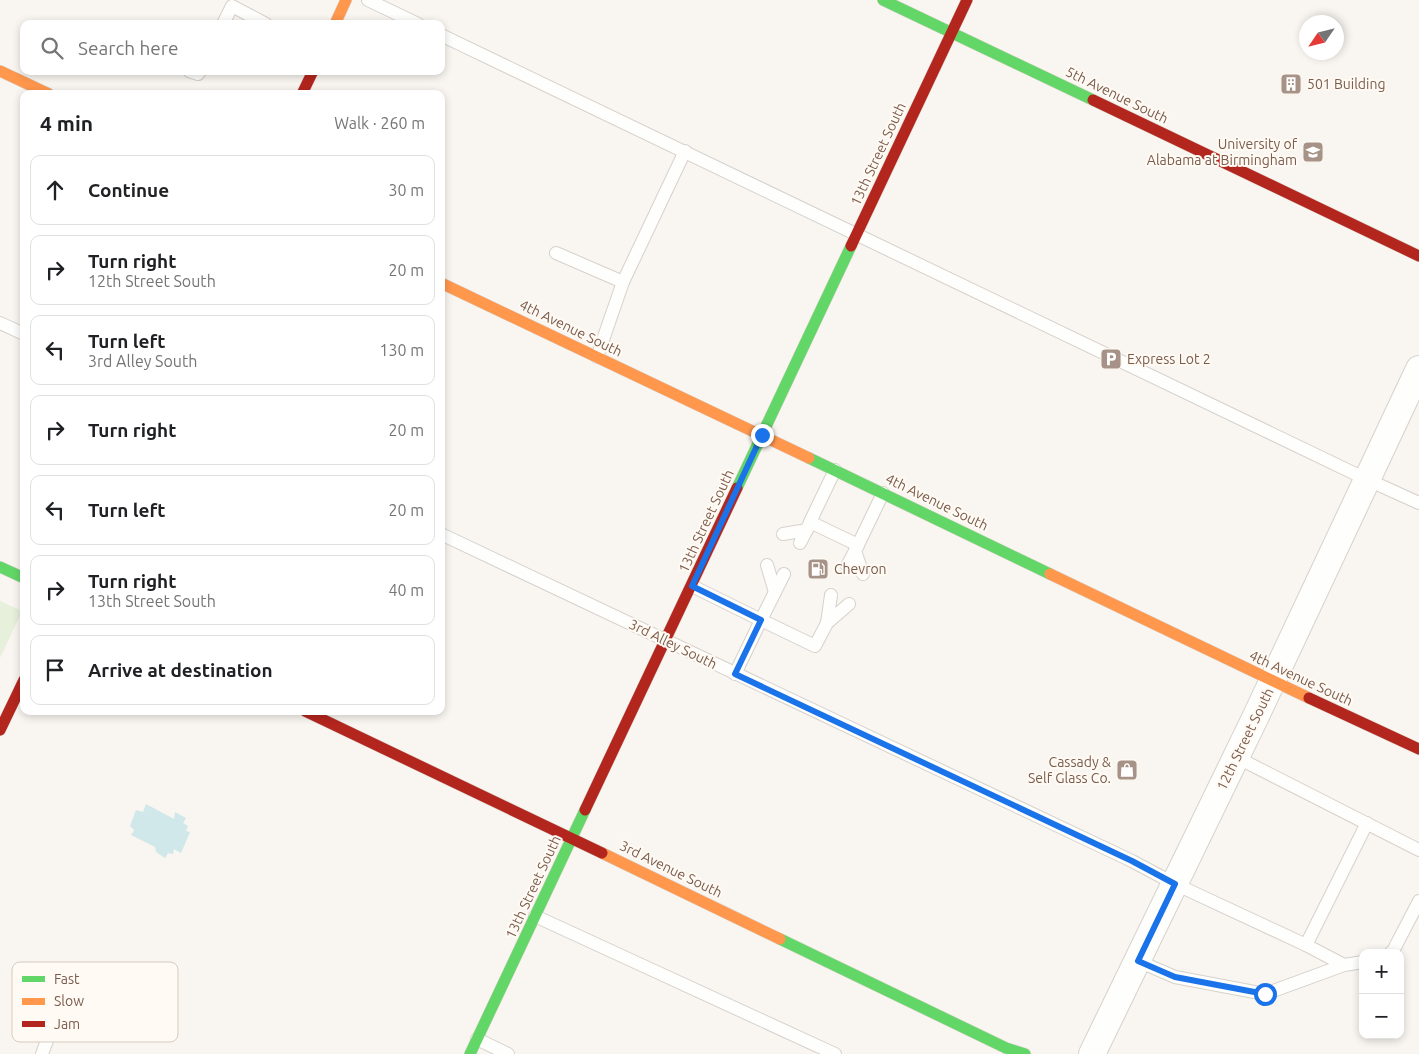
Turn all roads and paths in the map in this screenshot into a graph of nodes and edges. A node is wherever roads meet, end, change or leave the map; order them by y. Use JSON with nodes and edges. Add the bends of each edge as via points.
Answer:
{"nodes":[{"id":1,"x":346,"y":0,"type":"edge"},
{"id":2,"x":368,"y":0,"type":"edge"},
{"id":3,"x":883,"y":0,"type":"edge"},
{"id":4,"x":967,"y":0,"type":"edge"},
{"id":5,"x":225,"y":20,"type":"edge"},
{"id":6,"x":258,"y":20,"type":"edge"},
{"id":7,"x":337,"y":20,"type":"edge"},
{"id":8,"x":410,"y":20,"type":"edge"},
{"id":9,"x":952,"y":32,"type":"junction"},
{"id":10,"x":445,"y":37,"type":"edge"},
{"id":11,"x":0,"y":71,"type":"edge"},
{"id":12,"x":311,"y":75,"type":"edge"},
{"id":13,"x":40,"y":90,"type":"edge"},
{"id":14,"x":304,"y":90,"type":"edge"},
{"id":15,"x":685,"y":151,"type":"junction"},
{"id":16,"x":857,"y":234,"type":"junction"},
{"id":17,"x":556,"y":253,"type":"dead end"},
{"id":18,"x":1419,"y":256,"type":"edge"},
{"id":19,"x":623,"y":282,"type":"junction"},
{"id":20,"x":445,"y":285,"type":"edge"},
{"id":21,"x":0,"y":323,"type":"edge"},
{"id":22,"x":20,"y":332,"type":"edge"},
{"id":23,"x":597,"y":357,"type":"junction"},
{"id":24,"x":1419,"y":369,"type":"edge"},
{"id":25,"x":762,"y":435,"type":"junction"},
{"id":26,"x":835,"y":470,"type":"junction"},
{"id":27,"x":1366,"y":479,"type":"junction"},
{"id":28,"x":883,"y":493,"type":"junction"},
{"id":29,"x":1419,"y":503,"type":"edge"},
{"id":30,"x":808,"y":526,"type":"junction"},
{"id":31,"x":783,"y":534,"type":"dead end"},
{"id":32,"x":445,"y":536,"type":"edge"},
{"id":33,"x":800,"y":543,"type":"dead end"},
{"id":34,"x":857,"y":548,"type":"junction"},
{"id":35,"x":768,"y":565,"type":"dead end"},
{"id":36,"x":847,"y":566,"type":"dead end"},
{"id":37,"x":0,"y":567,"type":"edge"},
{"id":38,"x":784,"y":574,"type":"dead end"},
{"id":39,"x":863,"y":574,"type":"dead end"},
{"id":40,"x":20,"y":576,"type":"edge"},
{"id":41,"x":692,"y":586,"type":"junction"},
{"id":42,"x":775,"y":592,"type":"junction"},
{"id":43,"x":831,"y":595,"type":"dead end"},
{"id":44,"x":849,"y":604,"type":"dead end"},
{"id":45,"x":761,"y":620,"type":"junction"},
{"id":46,"x":827,"y":623,"type":"junction"},
{"id":47,"x":665,"y":640,"type":"junction"},
{"id":48,"x":735,"y":674,"type":"junction"},
{"id":49,"x":1272,"y":681,"type":"junction"},
{"id":50,"x":20,"y":688,"type":"edge"},
{"id":51,"x":313,"y":715,"type":"edge"},
{"id":52,"x":0,"y":730,"type":"edge"},
{"id":53,"x":1419,"y":749,"type":"edge"},
{"id":54,"x":1236,"y":757,"type":"junction"},
{"id":55,"x":1367,"y":823,"type":"junction"},
{"id":56,"x":572,"y":838,"type":"junction"},
{"id":57,"x":1419,"y":850,"type":"edge"},
{"id":58,"x":1175,"y":884,"type":"junction"},
{"id":59,"x":1419,"y":901,"type":"edge"},
{"id":60,"x":536,"y":916,"type":"junction"},
{"id":61,"x":1306,"y":945,"type":"junction"},
{"id":62,"x":1394,"y":949,"type":"edge"},
{"id":63,"x":1138,"y":961,"type":"junction"},
{"id":64,"x":1359,"y":963,"type":"edge"},
{"id":65,"x":1344,"y":965,"type":"junction"},
{"id":66,"x":477,"y":1039,"type":"junction"},
{"id":67,"x":46,"y":1042,"type":"edge"},
{"id":68,"x":42,"y":1054,"type":"edge"},
{"id":69,"x":470,"y":1054,"type":"edge"},
{"id":70,"x":508,"y":1054,"type":"edge"},
{"id":71,"x":835,"y":1054,"type":"edge"},
{"id":72,"x":1025,"y":1054,"type":"edge"},
{"id":73,"x":1092,"y":1054,"type":"edge"}],
"edges":[{"from":1,"to":7,"type":"street"},
{"from":2,"to":8,"type":"lane"},
{"from":3,"to":9,"type":"street","name":"5th Avenue South"},
{"from":4,"to":9,"type":"street","name":"13th Street South"},
{"from":5,"to":6,"type":"lane","via":[[232,6]]},
{"from":9,"to":16,"type":"street","name":"13th Street South"},
{"from":9,"to":18,"type":"street","name":"5th Avenue South"},
{"from":10,"to":15,"type":"lane"},
{"from":11,"to":13,"type":"street"},
{"from":12,"to":14,"type":"street"},
{"from":15,"to":16,"type":"lane"},
{"from":15,"to":19,"type":"lane"},
{"from":16,"to":25,"type":"street","name":"13th Street South"},
{"from":16,"to":27,"type":"lane"},
{"from":17,"to":19,"type":"lane"},
{"from":19,"to":23,"type":"lane"},
{"from":20,"to":23,"type":"street","name":"4th Avenue South"},
{"from":21,"to":22,"type":"lane"},
{"from":23,"to":25,"type":"street","name":"4th Avenue South"},
{"from":24,"to":27,"type":"street","name":"12th Street South"},
{"from":25,"to":26,"type":"street","name":"4th Avenue South"},
{"from":25,"to":41,"type":"street","name":"13th Street South"},
{"from":26,"to":28,"type":"street","name":"4th Avenue South"},
{"from":26,"to":30,"type":"lane"},
{"from":27,"to":29,"type":"lane"},
{"from":27,"to":49,"type":"street","name":"12th Street South"},
{"from":28,"to":34,"type":"lane"},
{"from":28,"to":49,"type":"street","name":"4th Avenue South"},
{"from":30,"to":31,"type":"lane"},
{"from":30,"to":33,"type":"lane"},
{"from":30,"to":34,"type":"lane"},
{"from":32,"to":47,"type":"lane","name":"3rd Alley South"},
{"from":34,"to":36,"type":"lane"},
{"from":34,"to":39,"type":"lane"},
{"from":35,"to":42,"type":"lane"},
{"from":37,"to":40,"type":"street"},
{"from":38,"to":42,"type":"lane"},
{"from":41,"to":45,"type":"lane"},
{"from":41,"to":47,"type":"street","name":"13th Street South"},
{"from":42,"to":45,"type":"lane"},
{"from":43,"to":46,"type":"lane"},
{"from":44,"to":46,"type":"lane"},
{"from":45,"to":46,"type":"lane","via":[[815,646]]},
{"from":45,"to":48,"type":"lane"},
{"from":47,"to":48,"type":"lane","name":"3rd Alley South"},
{"from":47,"to":56,"type":"street","name":"13th Street South"},
{"from":48,"to":58,"type":"lane","name":"3rd Alley South"},
{"from":49,"to":53,"type":"street","name":"4th Avenue South"},
{"from":49,"to":54,"type":"street","name":"12th Street South"},
{"from":50,"to":52,"type":"street"},
{"from":51,"to":56,"type":"street","name":"3rd Avenue South"},
{"from":54,"to":55,"type":"lane"},
{"from":54,"to":58,"type":"street","name":"12th Street South"},
{"from":55,"to":57,"type":"lane"},
{"from":55,"to":61,"type":"lane"},
{"from":56,"to":60,"type":"street","name":"13th Street South"},
{"from":56,"to":72,"type":"street","name":"3rd Avenue South","via":[[1006,1048]]},
{"from":58,"to":61,"type":"lane","name":"3rd Alley South"},
{"from":58,"to":63,"type":"street","name":"12th Street South"},
{"from":59,"to":62,"type":"lane"},
{"from":60,"to":66,"type":"street","name":"13th Street South"},
{"from":60,"to":71,"type":"lane"},
{"from":61,"to":65,"type":"lane","name":"3rd Alley South"},
{"from":63,"to":65,"type":"lane","via":[[1175,977],[1265,994]]},
{"from":63,"to":73,"type":"street","name":"12th Street South"},
{"from":64,"to":65,"type":"lane"},
{"from":66,"to":69,"type":"street","name":"13th Street South"},
{"from":66,"to":70,"type":"lane"},
{"from":67,"to":68,"type":"lane"}]}
